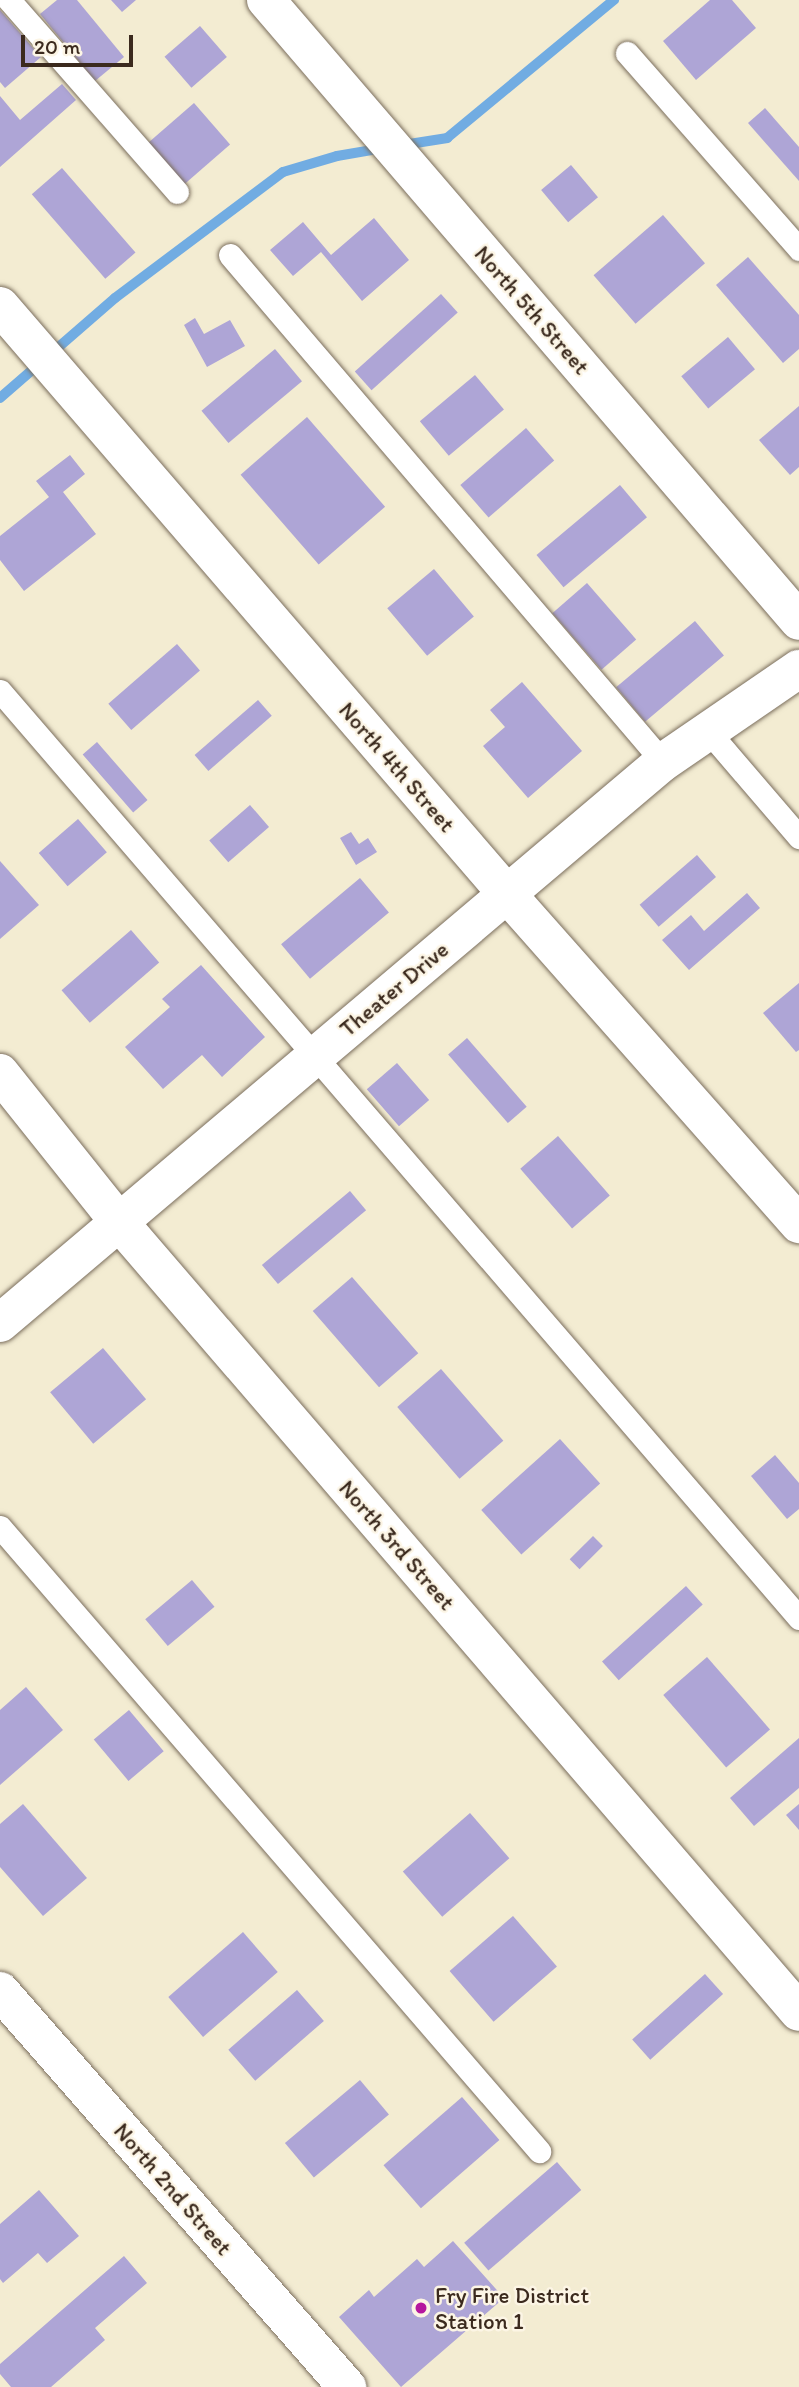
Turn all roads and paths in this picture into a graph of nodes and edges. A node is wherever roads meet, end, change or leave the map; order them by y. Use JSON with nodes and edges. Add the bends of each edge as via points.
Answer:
{"nodes":[{"id":1,"x":9,"y":0,"type":"edge"},
{"id":2,"x":266,"y":0,"type":"edge"},
{"id":3,"x":627,"y":53,"type":"dead end"},
{"id":4,"x":177,"y":192,"type":"dead end"},
{"id":5,"x":799,"y":249,"type":"edge"},
{"id":6,"x":230,"y":256,"type":"dead end"},
{"id":7,"x":0,"y":306,"type":"edge"},
{"id":8,"x":799,"y":621,"type":"edge"},
{"id":9,"x":799,"y":669,"type":"edge"},
{"id":10,"x":0,"y":691,"type":"edge"},
{"id":11,"x":708,"y":731,"type":"junction"},
{"id":12,"x":663,"y":762,"type":"junction"},
{"id":13,"x":799,"y":837,"type":"edge"},
{"id":14,"x":507,"y":894,"type":"junction"},
{"id":15,"x":317,"y":1055,"type":"junction"},
{"id":16,"x":0,"y":1073,"type":"edge"},
{"id":17,"x":119,"y":1222,"type":"junction"},
{"id":18,"x":799,"y":1224,"type":"edge"},
{"id":19,"x":0,"y":1324,"type":"edge"},
{"id":20,"x":0,"y":1527,"type":"edge"},
{"id":21,"x":799,"y":1618,"type":"edge"},
{"id":22,"x":0,"y":1991,"type":"edge"},
{"id":23,"x":799,"y":2012,"type":"edge"},
{"id":24,"x":539,"y":2151,"type":"dead end"},
{"id":25,"x":347,"y":2387,"type":"edge"}],
"edges":[{"from":1,"to":4,"type":"lane"},
{"from":2,"to":8,"type":"street","name":"North 5th Street"},
{"from":3,"to":5,"type":"lane"},
{"from":6,"to":12,"type":"lane"},
{"from":7,"to":14,"type":"street","name":"North 4th Street"},
{"from":9,"to":11,"type":"street","name":"Theater Drive"},
{"from":10,"to":15,"type":"lane"},
{"from":11,"to":12,"type":"street","name":"Theater Drive"},
{"from":11,"to":13,"type":"lane"},
{"from":12,"to":14,"type":"street","name":"Theater Drive"},
{"from":14,"to":15,"type":"street","name":"Theater Drive"},
{"from":14,"to":18,"type":"street","name":"North 4th Street"},
{"from":15,"to":17,"type":"street","name":"Theater Drive"},
{"from":15,"to":21,"type":"lane"},
{"from":16,"to":17,"type":"street","name":"North 3rd Street"},
{"from":17,"to":19,"type":"street","name":"Theater Drive"},
{"from":17,"to":23,"type":"street","name":"North 3rd Street"},
{"from":20,"to":24,"type":"lane"},
{"from":22,"to":25,"type":"street","name":"North 2nd Street"}]}
